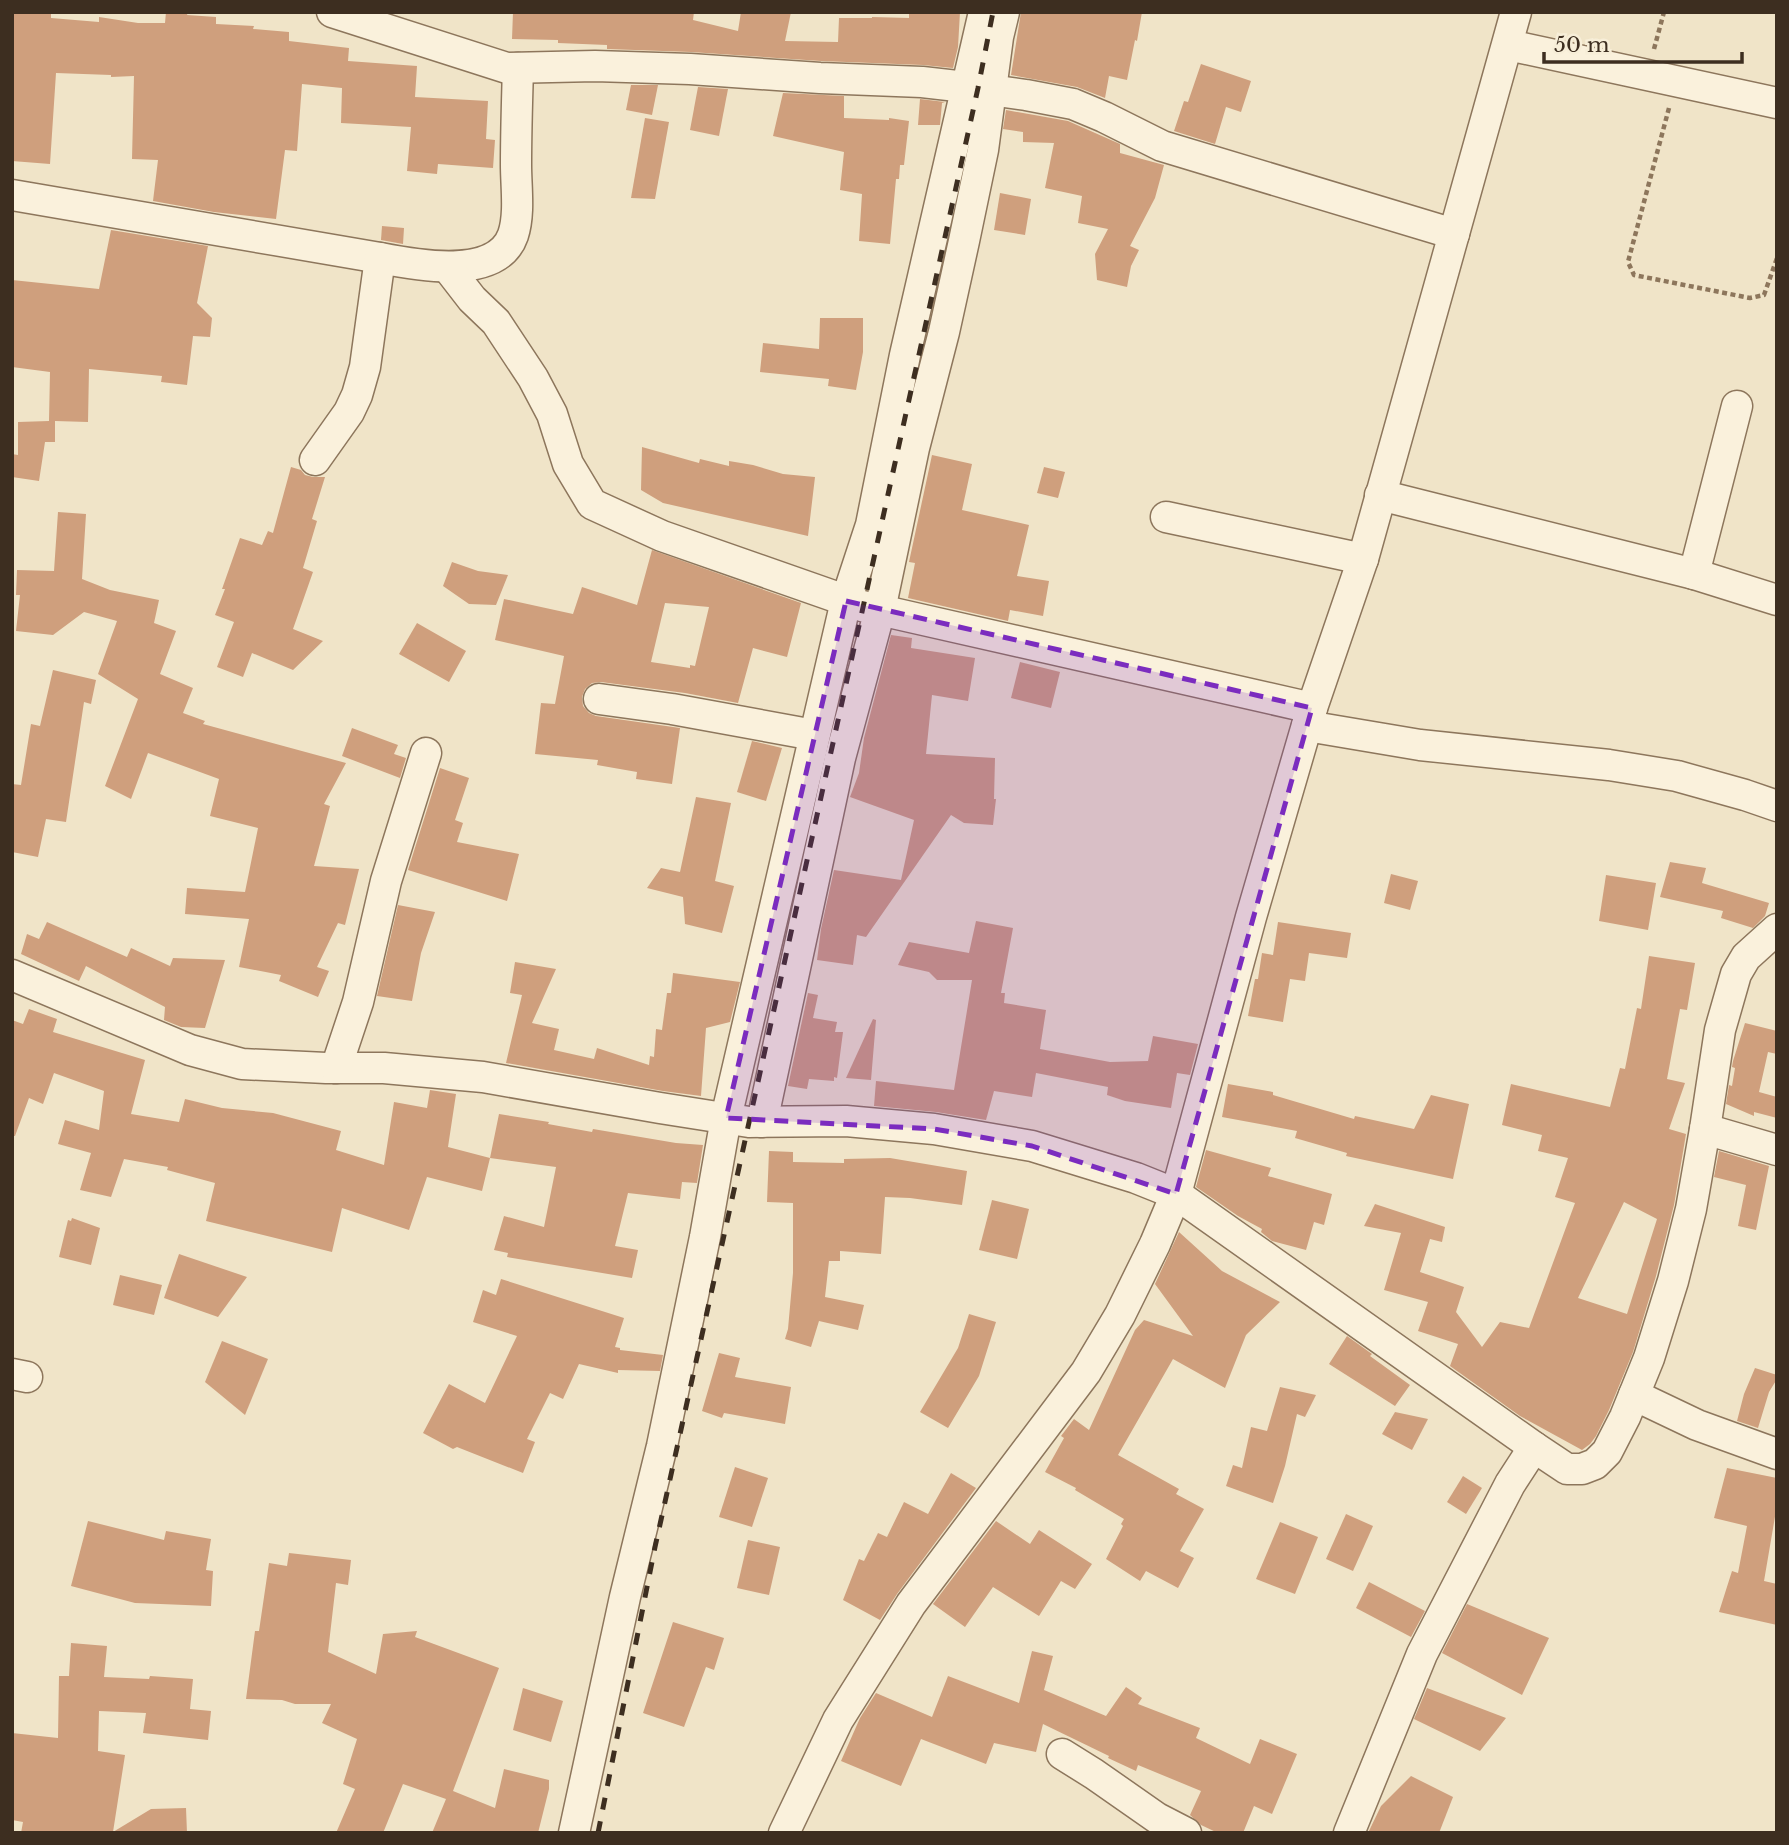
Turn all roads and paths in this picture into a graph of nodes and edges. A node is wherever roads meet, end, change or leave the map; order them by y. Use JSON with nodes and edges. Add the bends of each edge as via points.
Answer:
{"nodes":[{"id":1,"x":332,"y":12,"type":"edge"},
{"id":2,"x":984,"y":12,"type":"edge"},
{"id":3,"x":1004,"y":12,"type":"edge"},
{"id":4,"x":1516,"y":12,"type":"edge"},
{"id":5,"x":1664,"y":12,"type":"edge"},
{"id":6,"x":1508,"y":45,"type":"junction"},
{"id":7,"x":518,"y":68,"type":"junction"},
{"id":8,"x":1647,"y":74,"type":"junction"},
{"id":9,"x":1677,"y":80,"type":"junction"},
{"id":10,"x":978,"y":88,"type":"junction"},
{"id":11,"x":1777,"y":103,"type":"edge"},
{"id":12,"x":12,"y":195,"type":"edge"},
{"id":13,"x":1454,"y":234,"type":"junction"},
{"id":14,"x":380,"y":258,"type":"junction"},
{"id":15,"x":1777,"y":258,"type":"edge"},
{"id":16,"x":448,"y":268,"type":"junction"},
{"id":17,"x":1737,"y":406,"type":"dead end"},
{"id":18,"x":315,"y":460,"type":"dead end"},
{"id":19,"x":1380,"y":495,"type":"junction"},
{"id":20,"x":1166,"y":517,"type":"dead end"},
{"id":21,"x":1363,"y":558,"type":"junction"},
{"id":22,"x":1694,"y":574,"type":"junction"},
{"id":23,"x":1777,"y":600,"type":"edge"},
{"id":24,"x":846,"y":601,"type":"junction"},
{"id":25,"x":880,"y":610,"type":"junction"},
{"id":26,"x":599,"y":699,"type":"dead end"},
{"id":27,"x":1310,"y":717,"type":"junction"},
{"id":28,"x":814,"y":735,"type":"junction"},
{"id":29,"x":426,"y":753,"type":"dead end"},
{"id":30,"x":1777,"y":806,"type":"edge"},
{"id":31,"x":1777,"y":929,"type":"edge"},
{"id":32,"x":12,"y":975,"type":"edge"},
{"id":33,"x":336,"y":1068,"type":"junction"},
{"id":34,"x":726,"y":1118,"type":"junction"},
{"id":35,"x":762,"y":1122,"type":"junction"},
{"id":36,"x":1705,"y":1129,"type":"junction"},
{"id":37,"x":1777,"y":1150,"type":"edge"},
{"id":38,"x":1176,"y":1194,"type":"junction"},
{"id":39,"x":1634,"y":1395,"type":"junction"},
{"id":40,"x":1534,"y":1447,"type":"junction"},
{"id":41,"x":1777,"y":1454,"type":"edge"},
{"id":42,"x":1062,"y":1754,"type":"dead end"},
{"id":43,"x":574,"y":1833,"type":"edge"},
{"id":44,"x":784,"y":1833,"type":"edge"},
{"id":45,"x":1186,"y":1833,"type":"edge"},
{"id":46,"x":1349,"y":1833,"type":"edge"}],
"edges":[{"from":1,"to":7,"type":"street"},
{"from":2,"to":10,"type":"street"},
{"from":3,"to":10,"type":"street"},
{"from":4,"to":6,"type":"street"},
{"from":5,"to":8,"type":"path"},
{"from":6,"to":8,"type":"street"},
{"from":6,"to":13,"type":"street"},
{"from":7,"to":10,"type":"street","via":[[690,69]]},
{"from":7,"to":16,"type":"street","via":[[514,231],[499,254]]},
{"from":8,"to":9,"type":"street"},
{"from":9,"to":11,"type":"street"},
{"from":9,"to":15,"type":"path","via":[[1628,262],[1634,275],[1751,298],[1764,295]]},
{"from":10,"to":13,"type":"street","via":[[1073,104],[1162,146]]},
{"from":10,"to":24,"type":"street","via":[[939,210],[870,525]]},
{"from":10,"to":25,"type":"street","via":[[983,150]]},
{"from":12,"to":14,"type":"street"},
{"from":13,"to":19,"type":"street"},
{"from":14,"to":16,"type":"street"},
{"from":14,"to":18,"type":"street","via":[[357,395]]},
{"from":16,"to":24,"type":"street","via":[[496,322],[533,378],[552,414],[568,464],[592,504],[662,536]]},
{"from":17,"to":22,"type":"street"},
{"from":19,"to":21,"type":"street"},
{"from":19,"to":22,"type":"street"},
{"from":20,"to":21,"type":"street"},
{"from":21,"to":27,"type":"street"},
{"from":22,"to":23,"type":"street"},
{"from":24,"to":25,"type":"street"},
{"from":24,"to":28,"type":"street"},
{"from":25,"to":27,"type":"street"},
{"from":25,"to":35,"type":"street","via":[[841,758]]},
{"from":26,"to":28,"type":"street"},
{"from":27,"to":30,"type":"street","via":[[1420,745],[1677,776]]},
{"from":27,"to":38,"type":"street"},
{"from":28,"to":34,"type":"street"},
{"from":29,"to":33,"type":"street"},
{"from":31,"to":36,"type":"street","via":[[1746,957],[1736,974],[1720,1030]]},
{"from":32,"to":33,"type":"street","via":[[190,1050],[242,1064]]},
{"from":33,"to":34,"type":"street","via":[[484,1077]]},
{"from":34,"to":35,"type":"street"},
{"from":34,"to":43,"type":"street","via":[[662,1446]]},
{"from":35,"to":38,"type":"street","via":[[846,1121],[934,1129],[1032,1146]]},
{"from":36,"to":37,"type":"street"},
{"from":36,"to":39,"type":"street","via":[[1673,1281]]},
{"from":38,"to":40,"type":"street"},
{"from":38,"to":44,"type":"street","via":[[1121,1315],[1086,1372],[911,1604],[838,1720]]},
{"from":39,"to":40,"type":"street","via":[[1607,1452],[1595,1464],[1567,1469]]},
{"from":39,"to":41,"type":"street","via":[[1697,1426]]},
{"from":40,"to":46,"type":"street","via":[[1510,1484],[1422,1654]]},
{"from":42,"to":45,"type":"street"}]}
